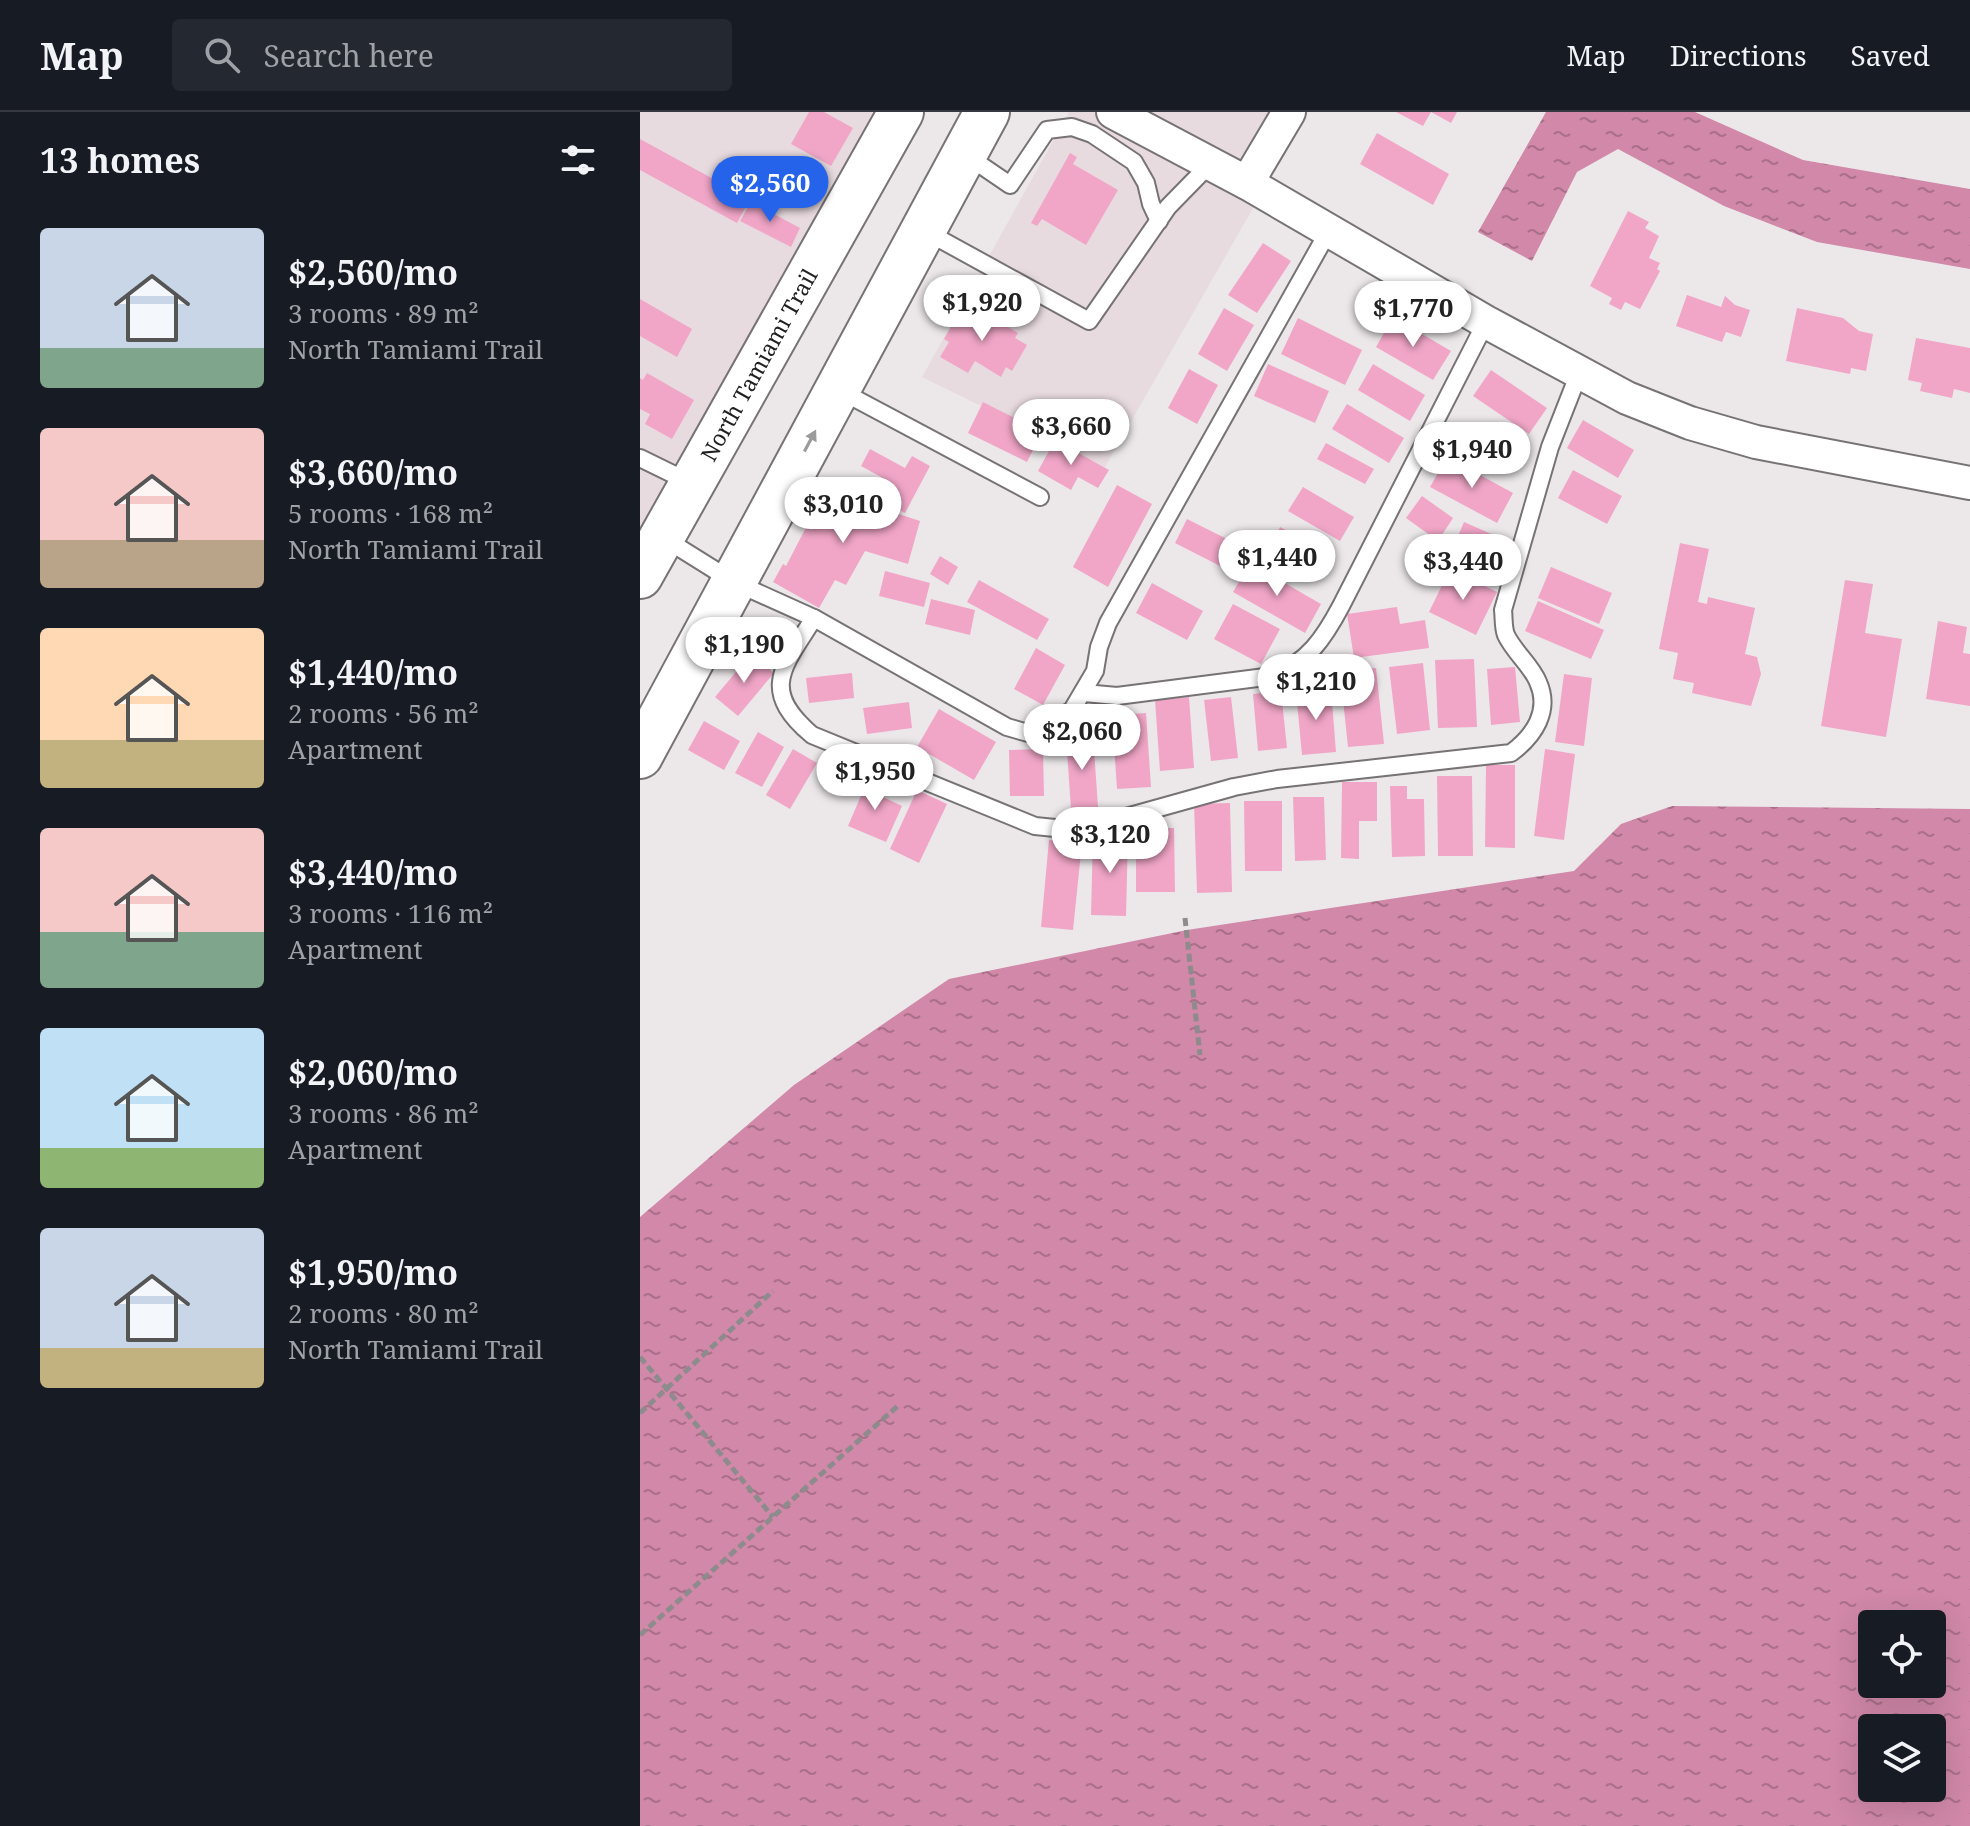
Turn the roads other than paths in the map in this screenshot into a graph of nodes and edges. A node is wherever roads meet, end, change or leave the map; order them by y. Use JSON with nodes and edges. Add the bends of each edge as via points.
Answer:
{"nodes":[{"id":1,"x":901,"y":112,"type":"edge"},
{"id":2,"x":987,"y":112,"type":"edge"},
{"id":3,"x":1289,"y":112,"type":"edge"},
{"id":4,"x":1113,"y":124,"type":"edge"},
{"id":5,"x":965,"y":154,"type":"junction"},
{"id":6,"x":1210,"y":164,"type":"junction"},
{"id":7,"x":1247,"y":183,"type":"junction"},
{"id":8,"x":1159,"y":221,"type":"junction"},
{"id":9,"x":923,"y":230,"type":"junction"},
{"id":10,"x":1328,"y":232,"type":"junction"},
{"id":11,"x":1486,"y":322,"type":"junction"},
{"id":12,"x":1579,"y":373,"type":"junction"},
{"id":13,"x":838,"y":389,"type":"junction"},
{"id":14,"x":640,"y":458,"type":"edge"},
{"id":15,"x":1970,"y":483,"type":"edge"},
{"id":16,"x":692,"y":484,"type":"junction"},
{"id":17,"x":1040,"y":497,"type":"dead end"},
{"id":18,"x":662,"y":537,"type":"junction"},
{"id":19,"x":640,"y":576,"type":"edge"},
{"id":20,"x":734,"y":582,"type":"junction"},
{"id":21,"x":814,"y":618,"type":"junction"},
{"id":22,"x":1084,"y":693,"type":"junction"},
{"id":23,"x":651,"y":708,"type":"edge"},
{"id":24,"x":640,"y":756,"type":"edge"}],
"edges":[{"from":1,"to":16,"type":"main road","name":"North Tamiami Trail"},
{"from":2,"to":5,"type":"main road"},
{"from":3,"to":7,"type":"street"},
{"from":4,"to":5,"type":"lane","via":[[1047,130],[1010,185]]},
{"from":4,"to":6,"type":"street"},
{"from":4,"to":8,"type":"lane","via":[[1146,183]]},
{"from":5,"to":9,"type":"main road"},
{"from":6,"to":7,"type":"street"},
{"from":6,"to":8,"type":"lane"},
{"from":7,"to":10,"type":"street"},
{"from":8,"to":9,"type":"lane","via":[[1089,321]]},
{"from":9,"to":13,"type":"main road"},
{"from":10,"to":11,"type":"street"},
{"from":10,"to":22,"type":"lane","via":[[1108,623]]},
{"from":11,"to":12,"type":"street"},
{"from":11,"to":22,"type":"lane","via":[[1330,626],[1309,654],[1273,676],[1117,696]]},
{"from":12,"to":15,"type":"street","via":[[1690,423],[1756,442]]},
{"from":12,"to":21,"type":"lane","via":[[1547,459],[1503,610],[1504,632],[1539,684],[1543,708],[1527,741],[1511,753],[1248,784],[1094,826],[1035,826],[812,735],[792,718],[780,695],[782,667]]},
{"from":13,"to":17,"type":"lane"},
{"from":20,"to":13,"type":"main road","one_way":true},
{"from":14,"to":16,"type":"lane"},
{"from":16,"to":18,"type":"main road","name":"North Tamiami Trail"},
{"from":18,"to":19,"type":"main road","name":"North Tamiami Trail"},
{"from":18,"to":20,"type":"lane"},
{"from":20,"to":21,"type":"lane"},
{"from":20,"to":23,"type":"main road"},
{"from":21,"to":22,"type":"lane","via":[[1007,727],[1028,733],[1059,720]]},
{"from":23,"to":24,"type":"main road"}]}
